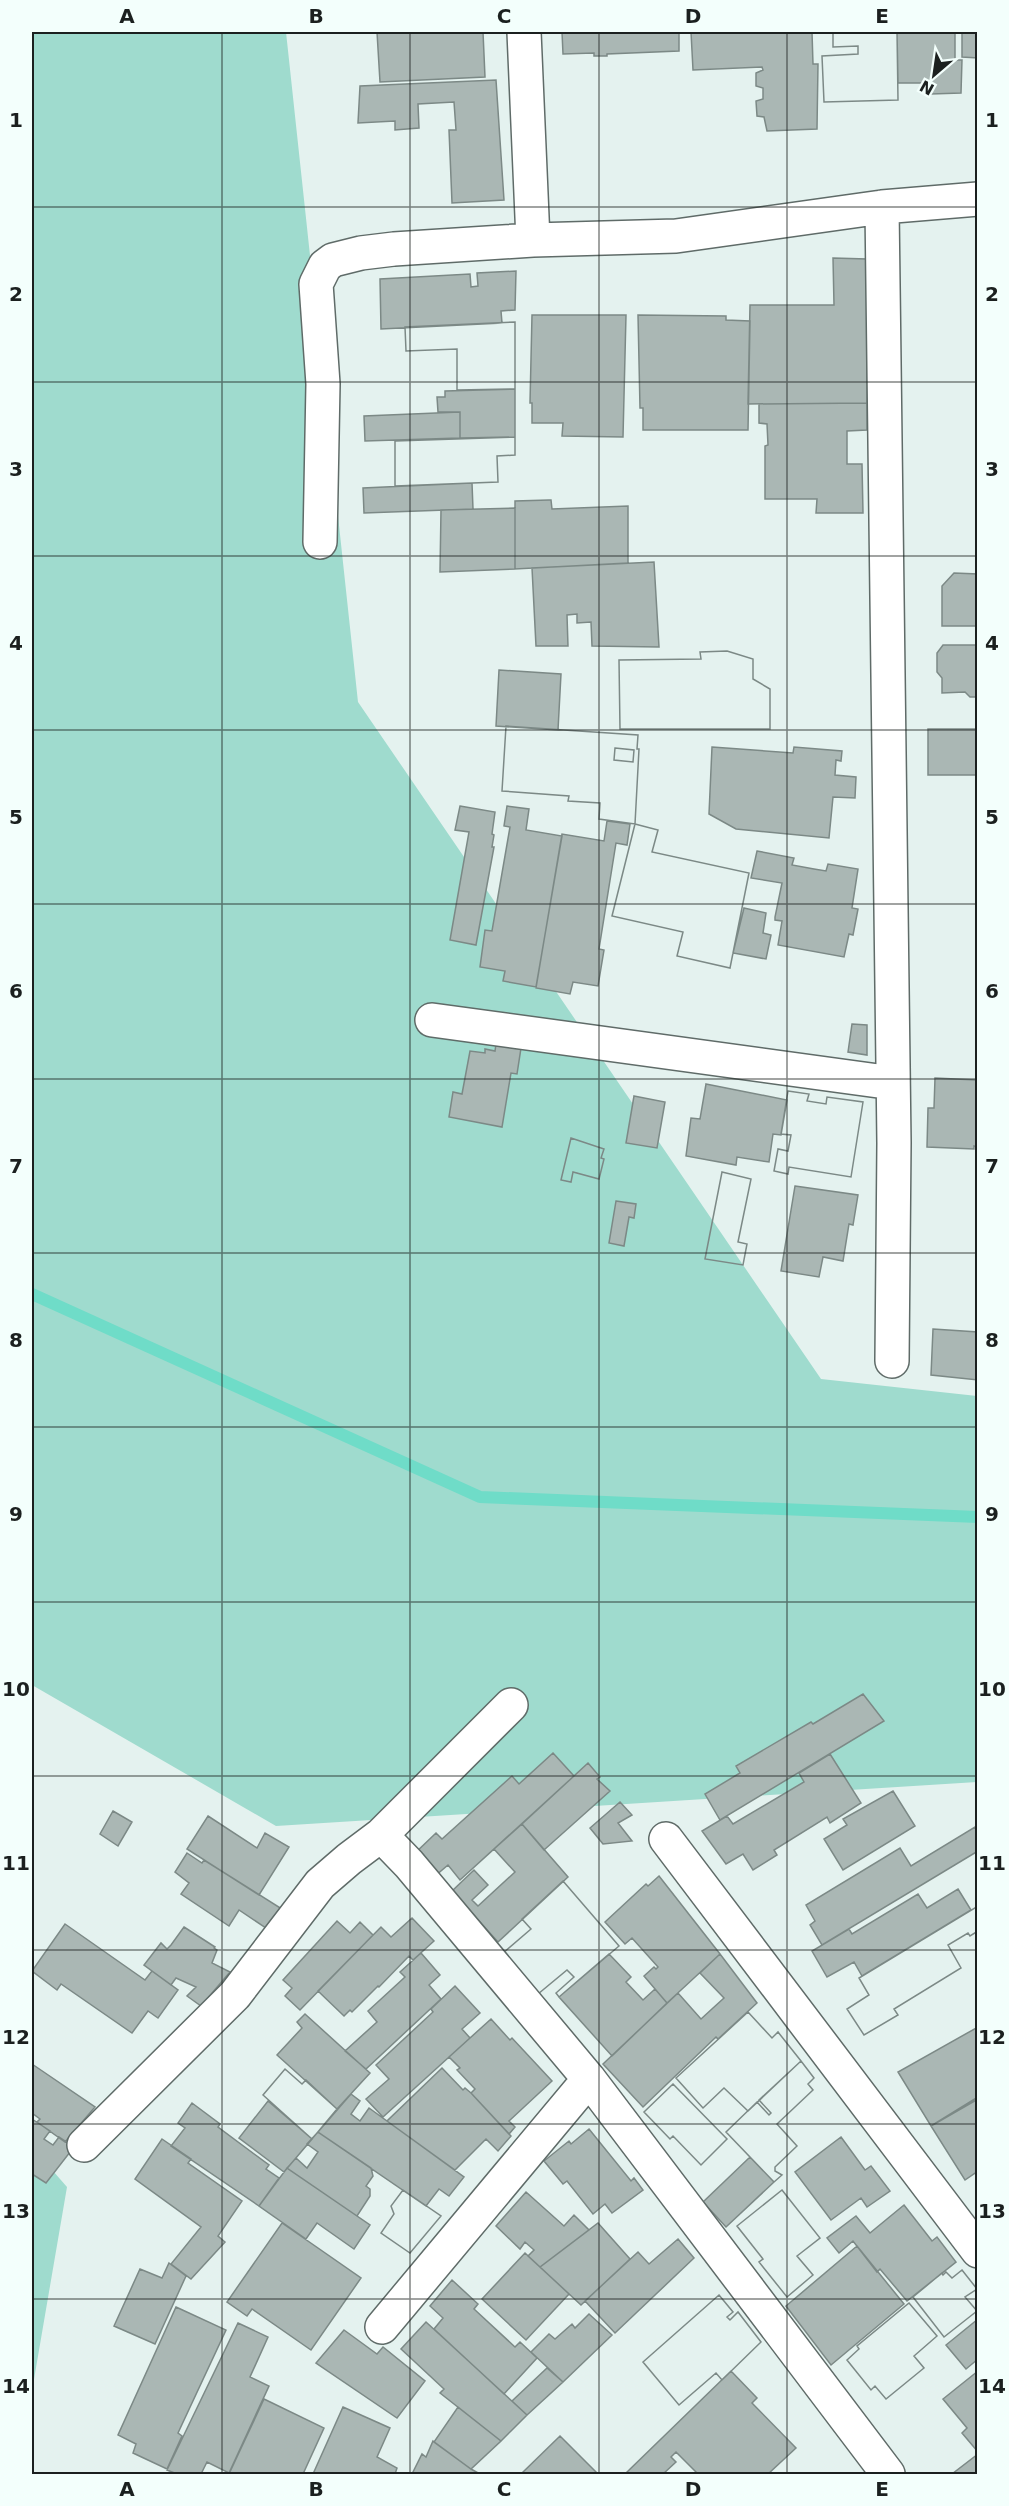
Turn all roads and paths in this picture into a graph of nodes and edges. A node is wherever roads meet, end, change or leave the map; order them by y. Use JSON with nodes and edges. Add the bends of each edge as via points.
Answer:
{"nodes":[{"id":1,"x":524,"y":32,"type":"edge"},
{"id":2,"x":978,"y":199,"type":"edge"},
{"id":3,"x":882,"y":207,"type":"junction"},
{"id":4,"x":533,"y":240,"type":"junction"},
{"id":5,"x":320,"y":542,"type":"dead end"},
{"id":6,"x":432,"y":1020,"type":"dead end"},
{"id":7,"x":893,"y":1083,"type":"junction"},
{"id":8,"x":892,"y":1361,"type":"dead end"},
{"id":9,"x":511,"y":1705,"type":"dead end"},
{"id":10,"x":381,"y":1835,"type":"junction"},
{"id":11,"x":666,"y":1839,"type":"dead end"},
{"id":12,"x":589,"y":2079,"type":"junction"},
{"id":13,"x":84,"y":2145,"type":"dead end"},
{"id":14,"x":978,"y":2251,"type":"edge"},
{"id":15,"x":382,"y":2327,"type":"dead end"},
{"id":16,"x":888,"y":2475,"type":"edge"}],
"edges":[{"from":1,"to":4,"type":"street"},
{"from":2,"to":3,"type":"street"},
{"from":3,"to":4,"type":"street","via":[[676,236]]},
{"from":3,"to":7,"type":"street"},
{"from":4,"to":5,"type":"street","via":[[372,252],[333,260],[326,266],[316,284],[323,384]]},
{"from":6,"to":7,"type":"street"},
{"from":7,"to":8,"type":"street"},
{"from":9,"to":10,"type":"street"},
{"from":10,"to":12,"type":"street"},
{"from":10,"to":13,"type":"street","via":[[320,1884],[235,1995]]},
{"from":11,"to":14,"type":"street"},
{"from":12,"to":15,"type":"street"},
{"from":12,"to":16,"type":"street"}]}
